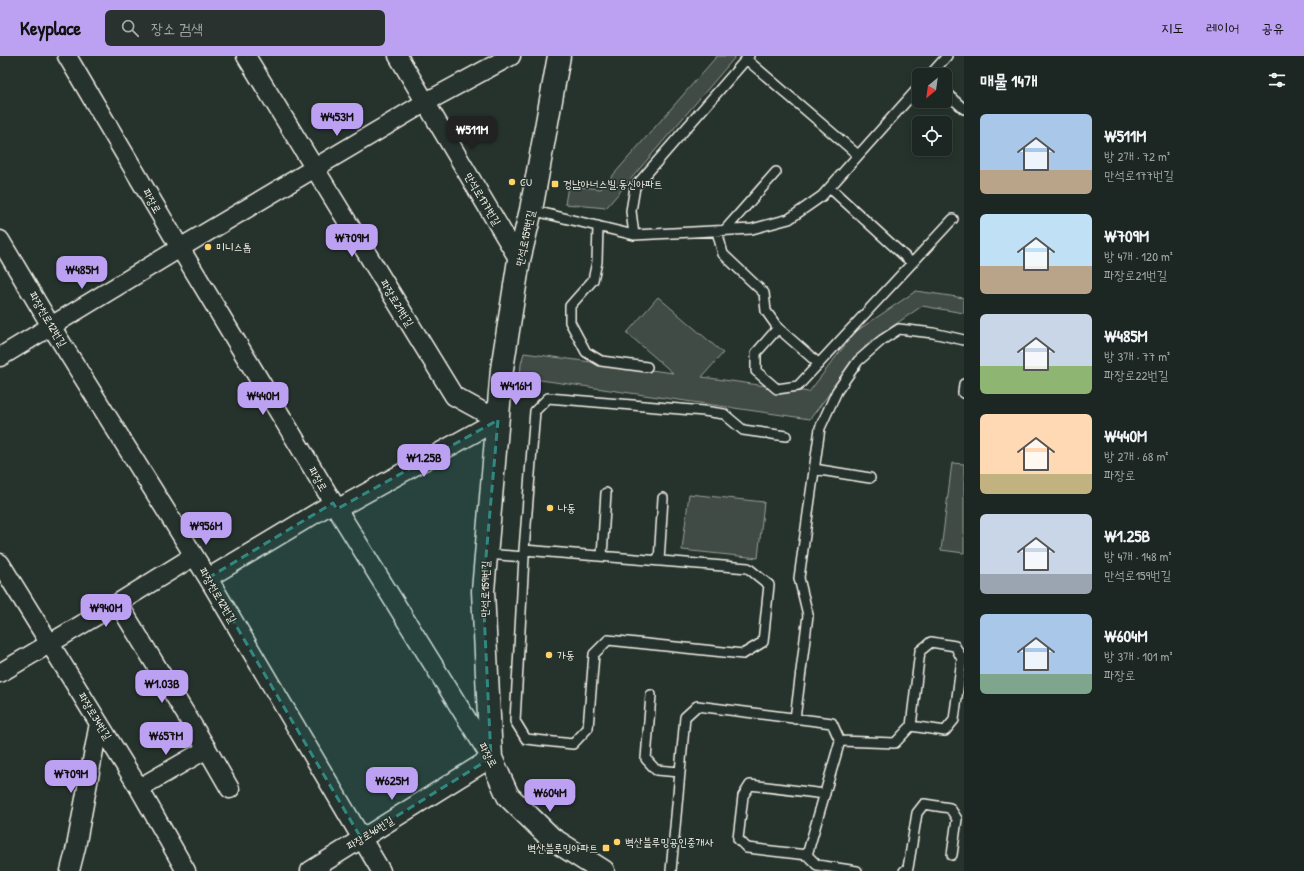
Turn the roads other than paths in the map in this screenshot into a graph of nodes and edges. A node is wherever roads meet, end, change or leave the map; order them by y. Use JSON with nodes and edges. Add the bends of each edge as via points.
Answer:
{"nodes":[{"id":1,"x":67,"y":56,"type":"edge"},
{"id":2,"x":246,"y":56,"type":"edge"},
{"id":3,"x":398,"y":56,"type":"edge"},
{"id":4,"x":511,"y":56,"type":"edge"},
{"id":5,"x":559,"y":56,"type":"edge"},
{"id":6,"x":946,"y":56,"type":"edge"},
{"id":7,"x":748,"y":58,"type":"edge"},
{"id":8,"x":936,"y":68,"type":"edge"},
{"id":9,"x":912,"y":95,"type":"edge"},
{"id":10,"x":952,"y":98,"type":"edge"},
{"id":11,"x":426,"y":102,"type":"junction"},
{"id":12,"x":964,"y":108,"type":"edge"},
{"id":13,"x":858,"y":155,"type":"junction"},
{"id":14,"x":314,"y":168,"type":"junction"},
{"id":15,"x":776,"y":172,"type":"dead end"},
{"id":16,"x":830,"y":188,"type":"junction"},
{"id":17,"x":531,"y":210,"type":"junction"},
{"id":18,"x":953,"y":219,"type":"dead end"},
{"id":19,"x":598,"y":226,"type":"junction"},
{"id":20,"x":721,"y":230,"type":"junction"},
{"id":21,"x":634,"y":235,"type":"junction"},
{"id":22,"x":0,"y":240,"type":"edge"},
{"id":23,"x":180,"y":248,"type":"junction"},
{"id":24,"x":519,"y":260,"type":"junction"},
{"id":25,"x":912,"y":263,"type":"junction"},
{"id":26,"x":51,"y":326,"type":"junction"},
{"id":27,"x":778,"y":328,"type":"junction"},
{"id":28,"x":964,"y":340,"type":"edge"},
{"id":29,"x":0,"y":357,"type":"edge"},
{"id":30,"x":819,"y":364,"type":"junction"},
{"id":31,"x":646,"y":367,"type":"dead end"},
{"id":32,"x":964,"y":384,"type":"edge"},
{"id":33,"x":963,"y":393,"type":"dead end"},
{"id":34,"x":498,"y":420,"type":"junction"},
{"id":35,"x":786,"y":436,"type":"dead end"},
{"id":36,"x":814,"y":469,"type":"junction"},
{"id":37,"x":870,"y":478,"type":"dead end"},
{"id":38,"x":606,"y":493,"type":"dead end"},
{"id":39,"x":663,"y":498,"type":"dead end"},
{"id":40,"x":335,"y":506,"type":"junction"},
{"id":41,"x":486,"y":554,"type":"junction"},
{"id":42,"x":524,"y":554,"type":"junction"},
{"id":43,"x":194,"y":556,"type":"junction"},
{"id":44,"x":602,"y":556,"type":"junction"},
{"id":45,"x":659,"y":561,"type":"junction"},
{"id":46,"x":0,"y":563,"type":"edge"},
{"id":47,"x":208,"y":578,"type":"junction"},
{"id":48,"x":118,"y":604,"type":"junction"},
{"id":49,"x":50,"y":643,"type":"junction"},
{"id":50,"x":0,"y":673,"type":"edge"},
{"id":51,"x":651,"y":695,"type":"dead end"},
{"id":52,"x":794,"y":718,"type":"junction"},
{"id":53,"x":99,"y":723,"type":"junction"},
{"id":54,"x":911,"y":726,"type":"junction"},
{"id":55,"x":840,"y":741,"type":"junction"},
{"id":56,"x":207,"y":749,"type":"junction"},
{"id":57,"x":491,"y":758,"type":"junction"},
{"id":58,"x":680,"y":772,"type":"junction"},
{"id":59,"x":139,"y":788,"type":"junction"},
{"id":60,"x":230,"y":789,"type":"dead end"},
{"id":61,"x":825,"y":794,"type":"junction"},
{"id":62,"x":362,"y":838,"type":"junction"},
{"id":63,"x":808,"y":855,"type":"junction"},
{"id":64,"x":952,"y":855,"type":"dead end"},
{"id":65,"x":70,"y":871,"type":"edge"},
{"id":66,"x":186,"y":871,"type":"edge"},
{"id":67,"x":310,"y":871,"type":"edge"},
{"id":68,"x":381,"y":871,"type":"edge"},
{"id":69,"x":603,"y":871,"type":"edge"},
{"id":70,"x":671,"y":871,"type":"edge"},
{"id":71,"x":857,"y":871,"type":"edge"},
{"id":72,"x":904,"y":871,"type":"edge"}],
"edges":[{"from":1,"to":23,"type":"street","name":"파장로"},
{"from":2,"to":14,"type":"street","name":"파장로21번길"},
{"from":3,"to":11,"type":"street","name":"만석로177번길"},
{"from":4,"to":11,"type":"street"},
{"from":5,"to":17,"type":"street","name":"만석로159번길"},
{"from":6,"to":8,"type":"lane"},
{"from":7,"to":13,"type":"lane"},
{"from":7,"to":21,"type":"lane","via":[[635,187],[631,211]]},
{"from":9,"to":13,"type":"lane"},
{"from":10,"to":12,"type":"lane"},
{"from":11,"to":14,"type":"street"},
{"from":11,"to":24,"type":"street","name":"만석로177번길"},
{"from":13,"to":16,"type":"lane"},
{"from":14,"to":23,"type":"street"},
{"from":14,"to":34,"type":"street","name":"파장로21번길","via":[[454,396]]},
{"from":15,"to":20,"type":"lane"},
{"from":16,"to":20,"type":"lane","via":[[789,219],[752,229]]},
{"from":16,"to":25,"type":"lane"},
{"from":17,"to":19,"type":"lane"},
{"from":17,"to":24,"type":"street","name":"만석로159번길"},
{"from":18,"to":25,"type":"lane"},
{"from":19,"to":21,"type":"lane"},
{"from":19,"to":31,"type":"lane","via":[[597,262],[593,280],[570,306],[570,322],[586,352],[600,361]]},
{"from":20,"to":21,"type":"lane"},
{"from":20,"to":27,"type":"lane","via":[[723,254],[764,293],[766,311]]},
{"from":22,"to":26,"type":"street","name":"파장천로12번길"},
{"from":23,"to":26,"type":"street"},
{"from":23,"to":40,"type":"street","name":"파장로"},
{"from":24,"to":34,"type":"street","name":"만석로159번길","via":[[502,370]]},
{"from":25,"to":30,"type":"lane"},
{"from":26,"to":29,"type":"street"},
{"from":26,"to":43,"type":"street","name":"파장천로12번길"},
{"from":27,"to":30,"type":"lane"},
{"from":27,"to":30,"type":"lane","via":[[756,353],[756,371],[777,389],[798,386]]},
{"from":28,"to":36,"type":"lane","via":[[899,329],[882,340],[858,361],[837,391],[820,428]]},
{"from":32,"to":33,"type":"lane"},
{"from":34,"to":40,"type":"street"},
{"from":34,"to":41,"type":"street","name":"만석로159번길"},
{"from":35,"to":42,"type":"lane","via":[[743,430],[724,414],[548,398],[535,411]]},
{"from":36,"to":37,"type":"lane"},
{"from":36,"to":52,"type":"lane","via":[[799,578],[808,615]]},
{"from":38,"to":44,"type":"lane"},
{"from":39,"to":45,"type":"lane"},
{"from":40,"to":47,"type":"street"},
{"from":40,"to":57,"type":"street","name":"파장로"},
{"from":41,"to":42,"type":"lane"},
{"from":41,"to":57,"type":"street","name":"만석로159번길","via":[[483,591]]},
{"from":42,"to":44,"type":"lane"},
{"from":42,"to":45,"type":"lane","via":[[515,721],[526,739],[573,744],[588,728],[594,654],[608,640],[743,654],[763,642],[768,584],[748,568]]},
{"from":43,"to":47,"type":"street","name":"파장천로12번길"},
{"from":43,"to":48,"type":"street"},
{"from":44,"to":45,"type":"lane"},
{"from":46,"to":49,"type":"street","name":"파장로34번길"},
{"from":47,"to":62,"type":"street","name":"파장천로12번길"},
{"from":48,"to":49,"type":"street"},
{"from":48,"to":56,"type":"street"},
{"from":49,"to":50,"type":"street"},
{"from":49,"to":53,"type":"street","name":"파장로34번길"},
{"from":51,"to":58,"type":"lane","via":[[646,759],[656,770]]},
{"from":52,"to":55,"type":"lane","via":[[832,723]]},
{"from":52,"to":58,"type":"lane","via":[[697,706],[685,717]]},
{"from":53,"to":59,"type":"street","name":"파장로34번길"},
{"from":53,"to":65,"type":"street"},
{"from":54,"to":54,"type":"lane","via":[[920,651],[931,642],[955,646],[962,658],[954,720],[945,731]]},
{"from":54,"to":55,"type":"lane","via":[[895,743]]},
{"from":55,"to":61,"type":"lane"},
{"from":56,"to":59,"type":"street"},
{"from":56,"to":60,"type":"street"},
{"from":57,"to":62,"type":"street","name":"파장로46번길"},
{"from":57,"to":69,"type":"street","name":"파장로","via":[[508,796],[551,838]]},
{"from":58,"to":70,"type":"lane"},
{"from":59,"to":66,"type":"street","name":"파장로34번길"},
{"from":61,"to":63,"type":"lane"},
{"from":61,"to":63,"type":"lane","via":[[750,784],[743,796],[738,839],[747,848]]},
{"from":62,"to":67,"type":"street","name":"파장로46번길"},
{"from":62,"to":68,"type":"street","name":"파장천로12번길"},
{"from":63,"to":71,"type":"lane","via":[[817,865]]},
{"from":64,"to":72,"type":"lane","via":[[957,819],[950,808],[924,804],[917,813],[908,868]]}]}
